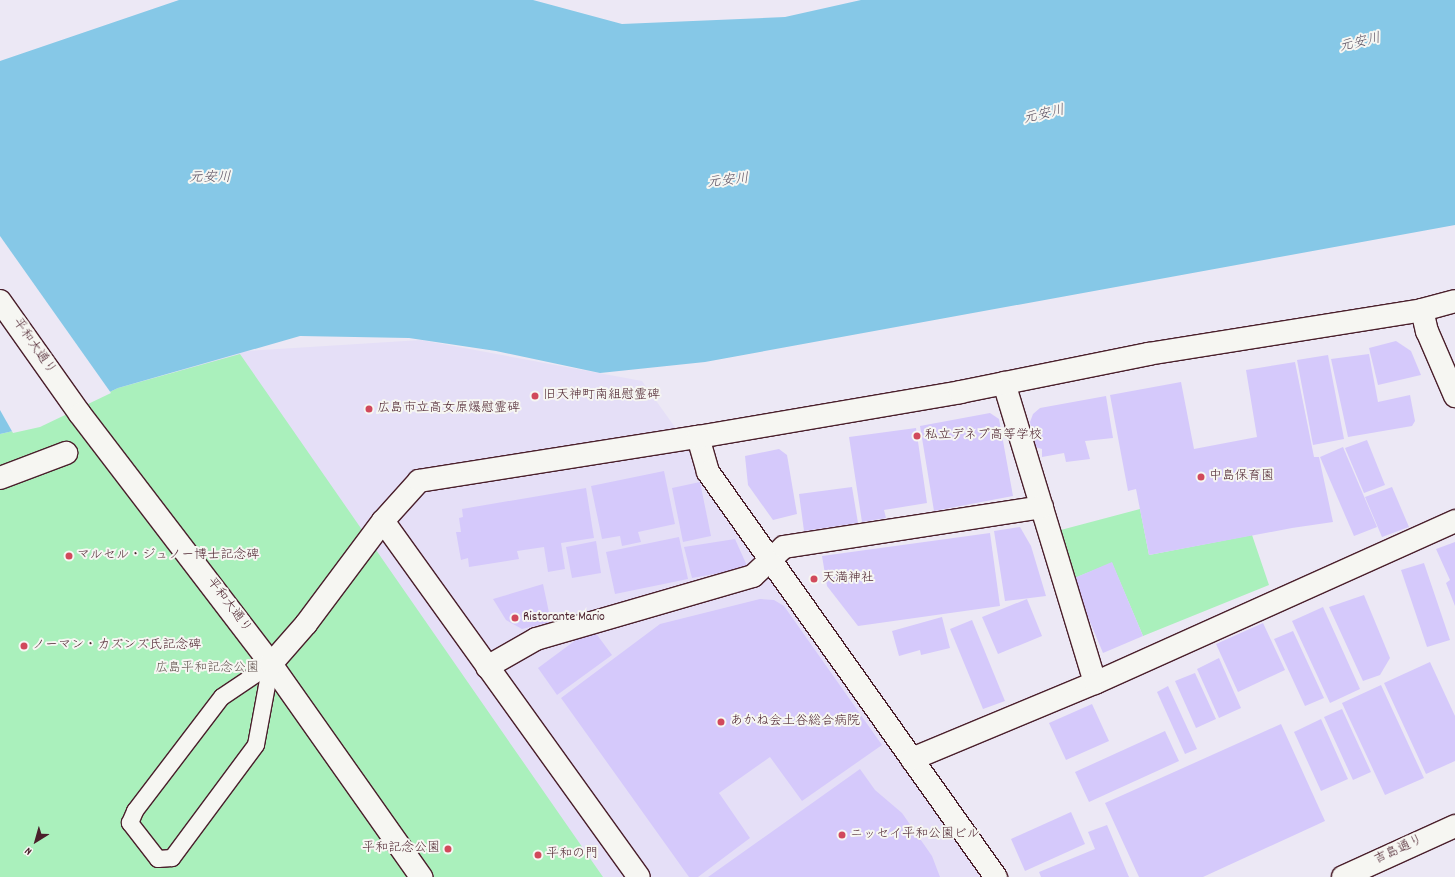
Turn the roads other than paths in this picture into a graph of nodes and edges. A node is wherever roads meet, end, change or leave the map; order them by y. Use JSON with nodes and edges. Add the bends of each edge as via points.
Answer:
{"nodes":[{"id":1,"x":0,"y":301,"type":"edge"},
{"id":2,"x":1455,"y":301,"type":"edge"},
{"id":3,"x":1422,"y":310,"type":"junction"},
{"id":4,"x":1004,"y":383,"type":"junction"},
{"id":5,"x":1455,"y":396,"type":"edge"},
{"id":6,"x":698,"y":437,"type":"junction"},
{"id":7,"x":66,"y":453,"type":"dead end"},
{"id":8,"x":0,"y":478,"type":"edge"},
{"id":9,"x":1042,"y":507,"type":"junction"},
{"id":10,"x":382,"y":521,"type":"junction"},
{"id":11,"x":1455,"y":521,"type":"edge"},
{"id":12,"x":771,"y":560,"type":"junction"},
{"id":13,"x":271,"y":664,"type":"junction"},
{"id":14,"x":487,"y":667,"type":"junction"},
{"id":15,"x":1095,"y":683,"type":"junction"},
{"id":16,"x":912,"y":760,"type":"junction"},
{"id":17,"x":1455,"y":826,"type":"edge"},
{"id":18,"x":421,"y":877,"type":"edge"},
{"id":19,"x":639,"y":877,"type":"edge"},
{"id":20,"x":996,"y":877,"type":"edge"},
{"id":21,"x":1343,"y":877,"type":"edge"}],
"edges":[{"from":1,"to":13,"type":"street","name":"平和大通り","via":[[80,414]]},
{"from":2,"to":3,"type":"street"},
{"from":3,"to":4,"type":"street","via":[[1148,354]]},
{"from":3,"to":5,"type":"street","via":[[1427,332]]},
{"from":4,"to":6,"type":"street"},
{"from":4,"to":9,"type":"street"},
{"from":6,"to":10,"type":"street","via":[[419,481]]},
{"from":6,"to":12,"type":"street","via":[[708,472]]},
{"from":7,"to":8,"type":"street"},
{"from":9,"to":12,"type":"street","via":[[784,547]]},
{"from":9,"to":15,"type":"street"},
{"from":10,"to":13,"type":"street","via":[[306,624]]},
{"from":10,"to":14,"type":"street"},
{"from":11,"to":15,"type":"street"},
{"from":12,"to":14,"type":"street","via":[[753,576],[536,639]]},
{"from":12,"to":16,"type":"street"},
{"from":13,"to":13,"type":"lane","via":[[256,745],[172,858],[158,859],[130,823],[135,811],[222,697]]},
{"from":13,"to":18,"type":"street","name":"平和大通り"},
{"from":14,"to":19,"type":"street"},
{"from":15,"to":16,"type":"street"},
{"from":16,"to":20,"type":"street"},
{"from":17,"to":21,"type":"street","name":"吉島通り"}]}
